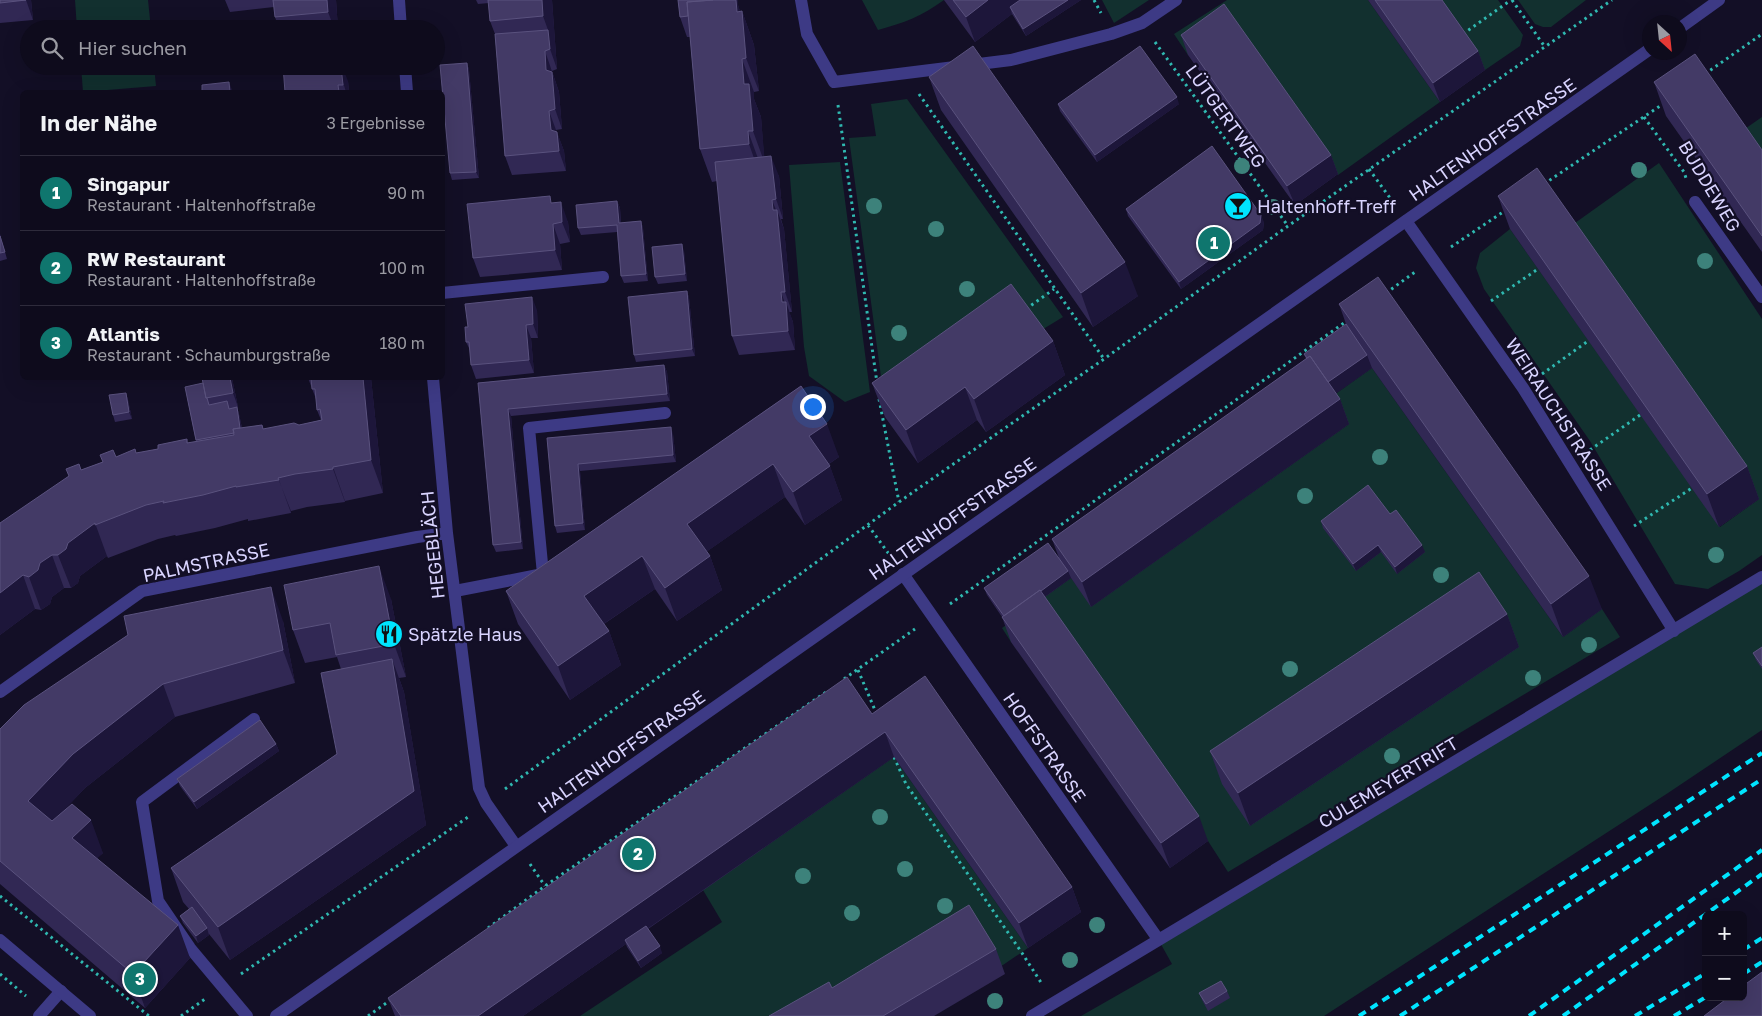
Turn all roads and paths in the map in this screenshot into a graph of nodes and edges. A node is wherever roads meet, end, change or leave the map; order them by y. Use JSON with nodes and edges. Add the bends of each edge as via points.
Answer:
{"nodes":[{"id":1,"x":398,"y":0,"type":"edge"},
{"id":2,"x":801,"y":0,"type":"edge"},
{"id":3,"x":1176,"y":0,"type":"edge"},
{"id":4,"x":1512,"y":0,"type":"edge"},
{"id":5,"x":1612,"y":0,"type":"edge"},
{"id":6,"x":1720,"y":0,"type":"edge"},
{"id":7,"x":400,"y":20,"type":"edge"},
{"id":8,"x":1142,"y":22,"type":"junction"},
{"id":9,"x":1687,"y":23,"type":"edge"},
{"id":10,"x":1762,"y":34,"type":"edge"},
{"id":11,"x":1461,"y":35,"type":"edge"},
{"id":12,"x":1545,"y":47,"type":"junction"},
{"id":13,"x":1642,"y":55,"type":"edge"},
{"id":14,"x":904,"y":73,"type":"junction"},
{"id":15,"x":406,"y":75,"type":"edge"},
{"id":16,"x":1699,"y":78,"type":"edge"},
{"id":17,"x":834,"y":82,"type":"junction"},
{"id":18,"x":407,"y":90,"type":"edge"},
{"id":19,"x":1668,"y":100,"type":"edge"},
{"id":20,"x":1644,"y":117,"type":"junction"},
{"id":21,"x":1369,"y":169,"type":"junction"},
{"id":22,"x":1539,"y":188,"type":"edge"},
{"id":23,"x":1695,"y":202,"type":"joint"},
{"id":24,"x":1507,"y":209,"type":"edge"},
{"id":25,"x":1406,"y":221,"type":"junction"},
{"id":26,"x":1288,"y":226,"type":"junction"},
{"id":27,"x":1434,"y":258,"type":"junction"},
{"id":28,"x":1538,"y":269,"type":"edge"},
{"id":29,"x":603,"y":277,"type":"dead end"},
{"id":30,"x":1054,"y":289,"type":"junction"},
{"id":31,"x":445,"y":292,"type":"edge"},
{"id":32,"x":1385,"y":293,"type":"edge"},
{"id":33,"x":1762,"y":297,"type":"edge"},
{"id":34,"x":1022,"y":311,"type":"edge"},
{"id":35,"x":1472,"y":314,"type":"junction"},
{"id":36,"x":1353,"y":316,"type":"edge"},
{"id":37,"x":1588,"y":341,"type":"edge"},
{"id":38,"x":1104,"y":360,"type":"junction"},
{"id":39,"x":433,"y":380,"type":"edge"},
{"id":40,"x":1523,"y":388,"type":"junction"},
{"id":41,"x":889,"y":406,"type":"edge"},
{"id":42,"x":881,"y":411,"type":"junction"},
{"id":43,"x":665,"y":414,"type":"dead end"},
{"id":44,"x":1640,"y":415,"type":"edge"},
{"id":45,"x":1571,"y":463,"type":"junction"},
{"id":46,"x":1692,"y":488,"type":"edge"},
{"id":47,"x":899,"y":502,"type":"junction"},
{"id":48,"x":868,"y":526,"type":"junction"},
{"id":49,"x":447,"y":532,"type":"junction"},
{"id":50,"x":1616,"y":538,"type":"junction"},
{"id":51,"x":903,"y":574,"type":"junction"},
{"id":52,"x":1762,"y":577,"type":"edge"},
{"id":53,"x":454,"y":591,"type":"junction"},
{"id":54,"x":933,"y":616,"type":"junction"},
{"id":55,"x":1674,"y":631,"type":"junction"},
{"id":56,"x":858,"y":670,"type":"junction"},
{"id":57,"x":842,"y":681,"type":"edge"},
{"id":58,"x":834,"y":686,"type":"edge"},
{"id":59,"x":0,"y":692,"type":"edge"},
{"id":60,"x":254,"y":719,"type":"dead end"},
{"id":61,"x":878,"y":719,"type":"edge"},
{"id":62,"x":894,"y":757,"type":"edge"},
{"id":63,"x":486,"y":803,"type":"junction"},
{"id":64,"x":516,"y":846,"type":"junction"},
{"id":65,"x":0,"y":896,"type":"edge"},
{"id":66,"x":482,"y":932,"type":"edge"},
{"id":67,"x":1158,"y":939,"type":"junction"},
{"id":68,"x":0,"y":940,"type":"edge"},
{"id":69,"x":223,"y":986,"type":"junction"},
{"id":70,"x":1043,"y":987,"type":"dead end"},
{"id":71,"x":61,"y":991,"type":"junction"},
{"id":72,"x":396,"y":996,"type":"edge"},
{"id":73,"x":39,"y":1016,"type":"edge"},
{"id":74,"x":90,"y":1016,"type":"edge"},
{"id":75,"x":149,"y":1016,"type":"edge"},
{"id":76,"x":181,"y":1016,"type":"edge"},
{"id":77,"x":247,"y":1016,"type":"edge"},
{"id":78,"x":276,"y":1016,"type":"edge"},
{"id":79,"x":368,"y":1016,"type":"edge"},
{"id":80,"x":1032,"y":1016,"type":"edge"}],
"edges":[{"from":1,"to":7,"type":"street"},
{"from":2,"to":17,"type":"street","via":[[807,34]]},
{"from":3,"to":8,"type":"street"},
{"from":4,"to":11,"type":"path"},
{"from":4,"to":12,"type":"path"},
{"from":5,"to":12,"type":"path"},
{"from":6,"to":9,"type":"street"},
{"from":8,"to":14,"type":"street","via":[[1112,34],[1011,60]]},
{"from":8,"to":26,"type":"path","name":"LÜTGERTWEG"},
{"from":10,"to":16,"type":"path"},
{"from":12,"to":21,"type":"path"},
{"from":13,"to":25,"type":"street","name":"HALTENHOFFSTRASSE"},
{"from":14,"to":17,"type":"street"},
{"from":14,"to":30,"type":"path"},
{"from":15,"to":18,"type":"street"},
{"from":17,"to":42,"type":"path"},
{"from":19,"to":20,"type":"path"},
{"from":20,"to":22,"type":"path"},
{"from":20,"to":23,"type":"path","name":"BUDDEWEG","via":[[1684,172]]},
{"from":21,"to":25,"type":"path"},
{"from":21,"to":26,"type":"path"},
{"from":23,"to":33,"type":"street","name":"BUDDEWEG"},
{"from":24,"to":27,"type":"path"},
{"from":25,"to":27,"type":"street","name":"WEIRAUCHSTRASSE"},
{"from":25,"to":51,"type":"street","name":"HALTENHOFFSTRASSE"},
{"from":26,"to":38,"type":"path"},
{"from":27,"to":32,"type":"path"},
{"from":27,"to":35,"type":"street","name":"WEIRAUCHSTRASSE"},
{"from":28,"to":35,"type":"path"},
{"from":29,"to":31,"type":"street"},
{"from":30,"to":34,"type":"path"},
{"from":30,"to":38,"type":"path"},
{"from":35,"to":40,"type":"street","name":"WEIRAUCHSTRASSE"},
{"from":36,"to":54,"type":"path"},
{"from":37,"to":40,"type":"path"},
{"from":38,"to":47,"type":"path"},
{"from":39,"to":49,"type":"street","name":"HEGEBLÄCH"},
{"from":40,"to":45,"type":"street","name":"WEIRAUCHSTRASSE"},
{"from":41,"to":42,"type":"path"},
{"from":42,"to":47,"type":"path"},
{"from":43,"to":53,"type":"street","via":[[529,428],[543,574]]},
{"from":44,"to":45,"type":"path"},
{"from":45,"to":50,"type":"street","name":"WEIRAUCHSTRASSE"},
{"from":46,"to":50,"type":"path"},
{"from":47,"to":48,"type":"path"},
{"from":48,"to":51,"type":"path"},
{"from":48,"to":63,"type":"path"},
{"from":49,"to":53,"type":"street","name":"HEGEBLÄCH"},
{"from":49,"to":59,"type":"street","name":"PALMSTRASSE","via":[[142,591]]},
{"from":50,"to":55,"type":"street","name":"WEIRAUCHSTRASSE"},
{"from":51,"to":54,"type":"street","name":"HOFFSTRASSE"},
{"from":51,"to":64,"type":"street","name":"HALTENHOFFSTRASSE"},
{"from":52,"to":55,"type":"street","name":"CULEMEYERTRIFT"},
{"from":53,"to":63,"type":"street","name":"HEGEBLÄCH","via":[[479,788]]},
{"from":54,"to":56,"type":"path"},
{"from":54,"to":67,"type":"street","name":"HOFFSTRASSE"},
{"from":55,"to":67,"type":"street","name":"CULEMEYERTRIFT"},
{"from":56,"to":57,"type":"path"},
{"from":56,"to":61,"type":"path"},
{"from":58,"to":66,"type":"path"},
{"from":60,"to":69,"type":"street","via":[[142,802],[158,901],[190,948]]},
{"from":62,"to":70,"type":"path","via":[[906,784]]},
{"from":63,"to":64,"type":"street","name":"HEGEBLÄCH"},
{"from":63,"to":69,"type":"path"},
{"from":64,"to":78,"type":"street","name":"HALTENHOFFSTRASSE"},
{"from":65,"to":75,"type":"path"},
{"from":67,"to":80,"type":"street","name":"CULEMEYERTRIFT"},
{"from":68,"to":71,"type":"street"},
{"from":69,"to":76,"type":"path"},
{"from":69,"to":77,"type":"street"},
{"from":71,"to":73,"type":"street"},
{"from":71,"to":74,"type":"street"},
{"from":72,"to":79,"type":"path"}]}
